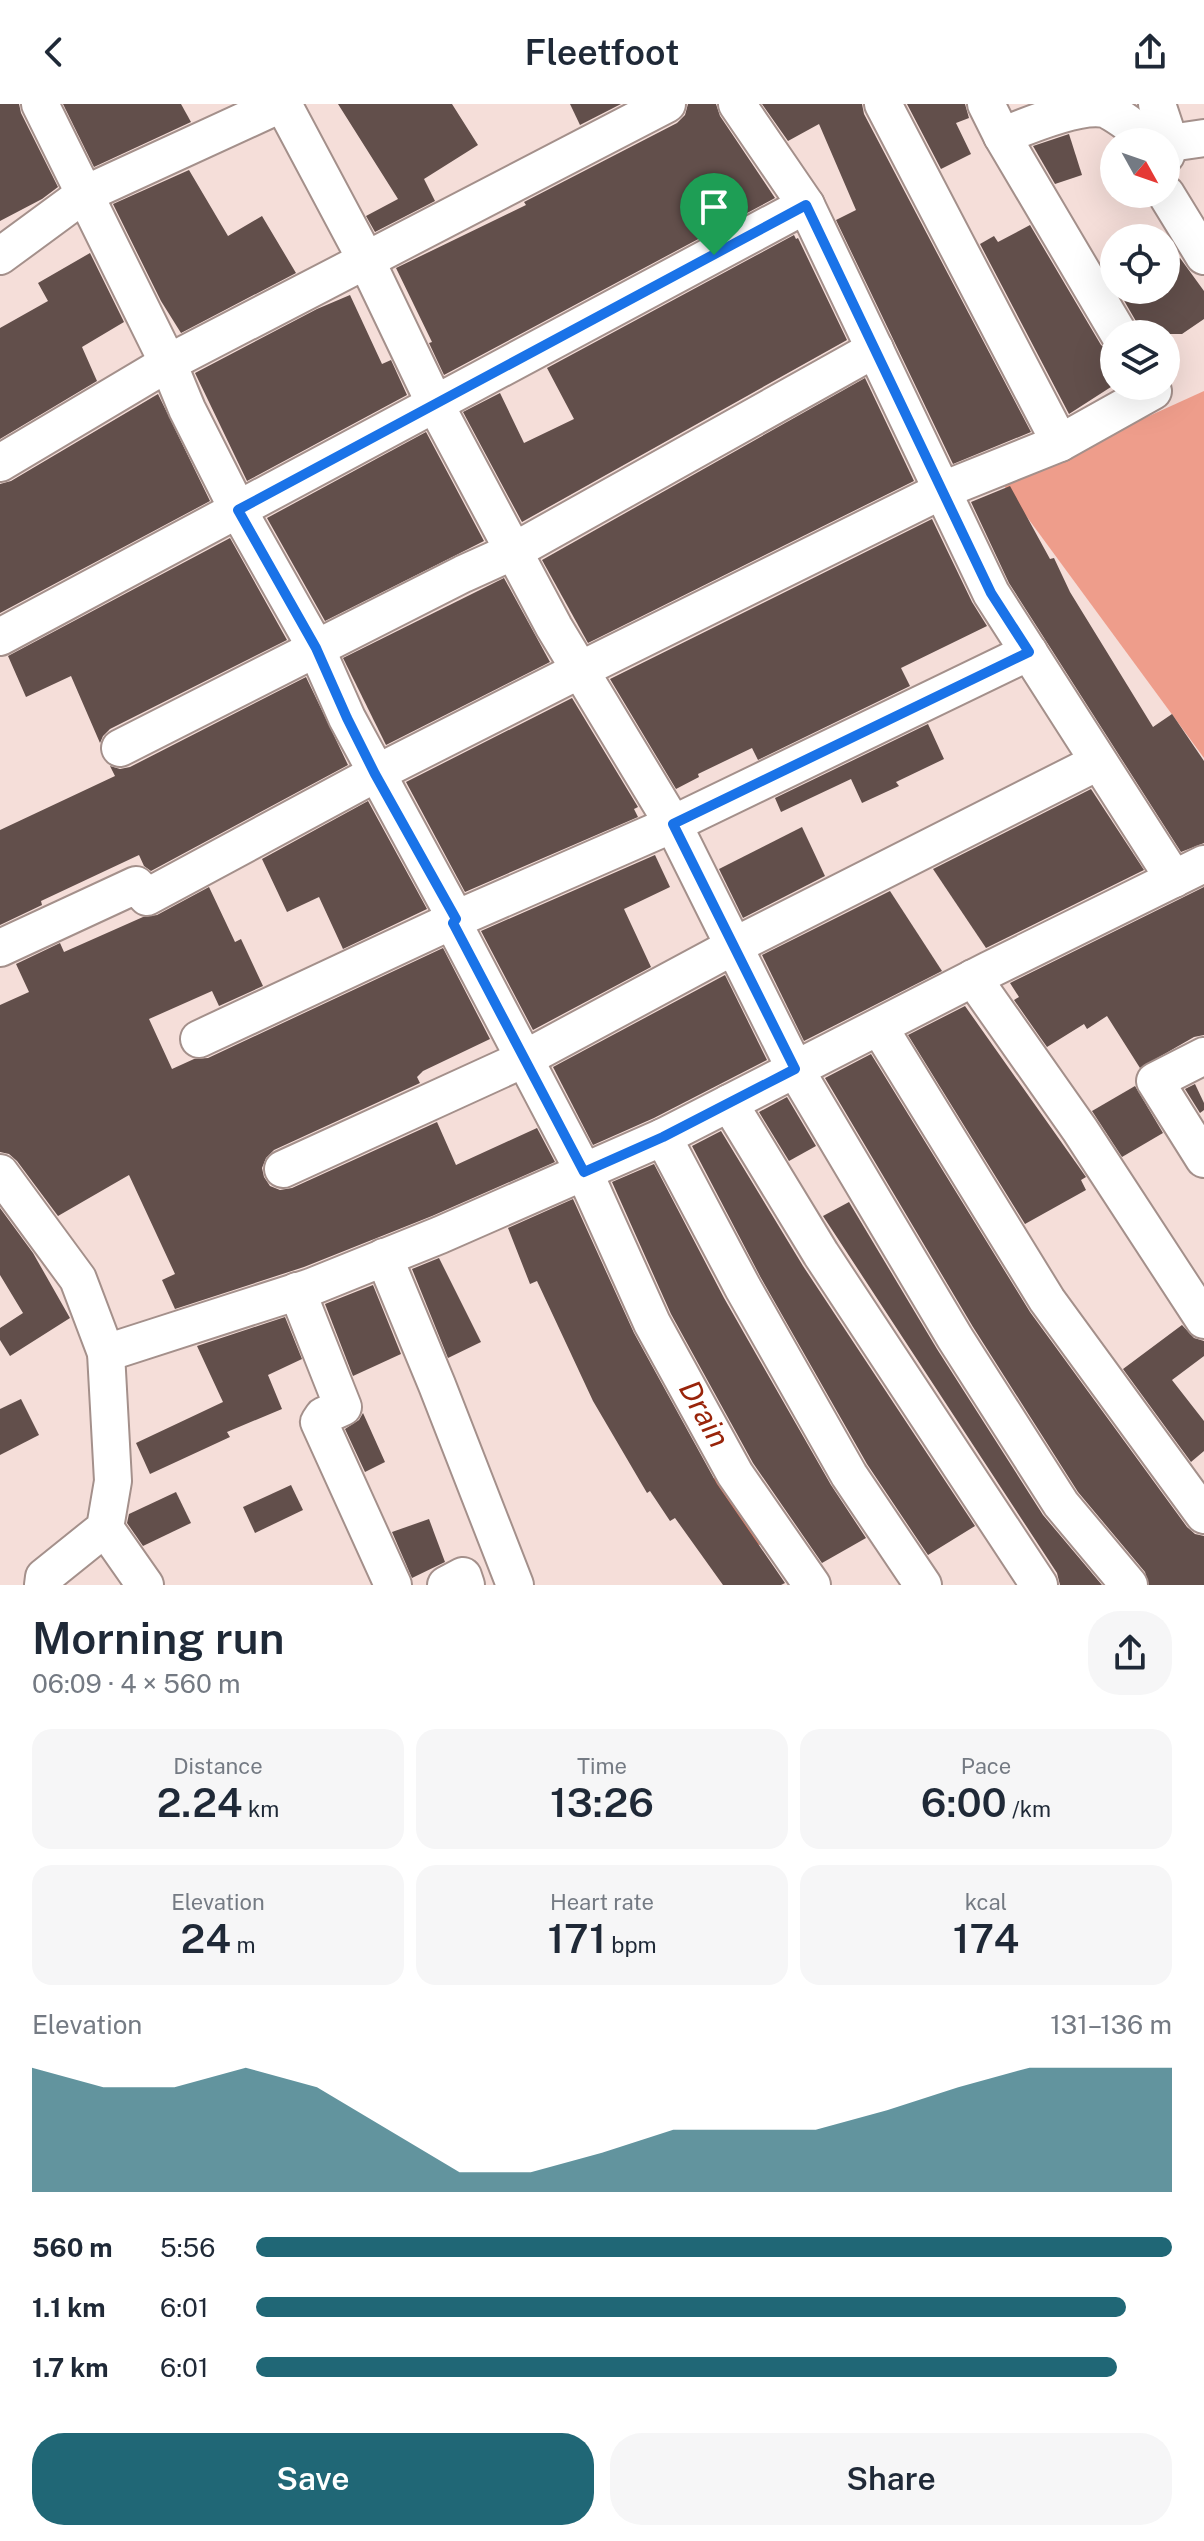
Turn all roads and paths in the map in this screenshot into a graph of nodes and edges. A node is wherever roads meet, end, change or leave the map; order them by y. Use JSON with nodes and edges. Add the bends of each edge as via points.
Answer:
{"nodes":[{"id":1,"x":40,"y":104,"type":"edge"},
{"id":2,"x":282,"y":104,"type":"edge"},
{"id":3,"x":667,"y":104,"type":"edge"},
{"id":4,"x":737,"y":104,"type":"edge"},
{"id":5,"x":883,"y":104,"type":"edge"},
{"id":6,"x":986,"y":104,"type":"edge"},
{"id":7,"x":1157,"y":104,"type":"edge"},
{"id":8,"x":220,"y":116,"type":"edge"},
{"id":9,"x":1138,"y":128,"type":"edge"},
{"id":10,"x":1165,"y":128,"type":"edge"},
{"id":11,"x":1002,"y":136,"type":"junction"},
{"id":12,"x":83,"y":195,"type":"junction"},
{"id":13,"x":806,"y":205,"type":"junction"},
{"id":14,"x":1175,"y":208,"type":"edge"},
{"id":15,"x":3,"y":248,"type":"edge"},
{"id":16,"x":1204,"y":256,"type":"edge"},
{"id":17,"x":365,"y":258,"type":"junction"},
{"id":18,"x":1111,"y":320,"type":"edge"},
{"id":19,"x":875,"y":349,"type":"junction"},
{"id":20,"x":168,"y":363,"type":"junction"},
{"id":21,"x":1137,"y":400,"type":"edge"},
{"id":22,"x":435,"y":404,"type":"junction"},
{"id":23,"x":1060,"y":443,"type":"junction"},
{"id":24,"x":0,"y":463,"type":"edge"},
{"id":25,"x":943,"y":490,"type":"junction"},
{"id":26,"x":238,"y":510,"type":"junction"},
{"id":27,"x":514,"y":551,"type":"junction"},
{"id":28,"x":0,"y":637,"type":"edge"},
{"id":29,"x":316,"y":648,"type":"junction"},
{"id":30,"x":1029,"y":652,"type":"junction"},
{"id":31,"x":580,"y":670,"type":"junction"},
{"id":32,"x":120,"y":748,"type":"dead end"},
{"id":33,"x":1098,"y":762,"type":"junction"},
{"id":34,"x":375,"y":774,"type":"junction"},
{"id":35,"x":673,"y":824,"type":"junction"},
{"id":36,"x":1193,"y":876,"type":"edge"},
{"id":37,"x":456,"y":919,"type":"junction"},
{"id":38,"x":734,"y":946,"type":"junction"},
{"id":39,"x":0,"y":948,"type":"edge"},
{"id":40,"x":973,"y":978,"type":"junction"},
{"id":41,"x":879,"y":1027,"type":"junction"},
{"id":42,"x":199,"y":1039,"type":"dead end"},
{"id":43,"x":1204,"y":1056,"type":"edge"},
{"id":44,"x":524,"y":1059,"type":"junction"},
{"id":45,"x":795,"y":1069,"type":"junction"},
{"id":46,"x":729,"y":1103,"type":"junction"},
{"id":47,"x":663,"y":1137,"type":"junction"},
{"id":48,"x":1204,"y":1159,"type":"edge"},
{"id":49,"x":283,"y":1169,"type":"dead end"},
{"id":50,"x":584,"y":1172,"type":"junction"},
{"id":51,"x":0,"y":1173,"type":"edge"},
{"id":52,"x":384,"y":1257,"type":"junction"},
{"id":53,"x":297,"y":1291,"type":"junction"},
{"id":54,"x":1204,"y":1320,"type":"edge"},
{"id":55,"x":106,"y":1353,"type":"junction"},
{"id":56,"x":1192,"y":1472,"type":"edge"},
{"id":57,"x":1204,"y":1515,"type":"edge"},
{"id":58,"x":105,"y":1528,"type":"junction"},
{"id":59,"x":43,"y":1585,"type":"edge"},
{"id":60,"x":145,"y":1585,"type":"edge"},
{"id":61,"x":393,"y":1585,"type":"edge"},
{"id":62,"x":446,"y":1585,"type":"edge"},
{"id":63,"x":466,"y":1585,"type":"edge"},
{"id":64,"x":515,"y":1585,"type":"edge"},
{"id":65,"x":812,"y":1585,"type":"edge"},
{"id":66,"x":923,"y":1585,"type":"edge"},
{"id":67,"x":1039,"y":1585,"type":"edge"},
{"id":68,"x":1129,"y":1585,"type":"edge"}],
"edges":[{"from":1,"to":12,"type":"street"},
{"from":2,"to":8,"type":"street"},
{"from":2,"to":17,"type":"street"},
{"from":3,"to":17,"type":"street"},
{"from":4,"to":13,"type":"street"},
{"from":5,"to":23,"type":"street"},
{"from":6,"to":11,"type":"street"},
{"from":7,"to":10,"type":"street"},
{"from":8,"to":12,"type":"street"},
{"from":9,"to":11,"type":"street","via":[[1103,108],[1083,108]]},
{"from":11,"to":18,"type":"street"},
{"from":12,"to":15,"type":"street"},
{"from":12,"to":20,"type":"street"},
{"from":13,"to":19,"type":"street"},
{"from":13,"to":22,"type":"street"},
{"from":14,"to":16,"type":"street"},
{"from":17,"to":20,"type":"street"},
{"from":17,"to":22,"type":"street"},
{"from":19,"to":25,"type":"street"},
{"from":19,"to":27,"type":"street"},
{"from":20,"to":24,"type":"street"},
{"from":20,"to":26,"type":"street"},
{"from":21,"to":23,"type":"street"},
{"from":22,"to":26,"type":"street"},
{"from":22,"to":27,"type":"street"},
{"from":23,"to":25,"type":"street"},
{"from":25,"to":30,"type":"street","via":[[991,593]]},
{"from":25,"to":31,"type":"street"},
{"from":26,"to":28,"type":"street"},
{"from":26,"to":29,"type":"street"},
{"from":27,"to":29,"type":"street"},
{"from":27,"to":31,"type":"street"},
{"from":29,"to":32,"type":"street"},
{"from":29,"to":34,"type":"street"},
{"from":30,"to":33,"type":"street"},
{"from":30,"to":35,"type":"street"},
{"from":31,"to":34,"type":"street"},
{"from":31,"to":35,"type":"street"},
{"from":33,"to":36,"type":"street"},
{"from":33,"to":38,"type":"street"},
{"from":34,"to":37,"type":"street"},
{"from":34,"to":39,"type":"street","via":[[147,897],[136,885]]},
{"from":35,"to":37,"type":"street"},
{"from":35,"to":38,"type":"street"},
{"from":36,"to":40,"type":"street"},
{"from":37,"to":42,"type":"street"},
{"from":37,"to":44,"type":"street","via":[[453,923]]},
{"from":38,"to":44,"type":"street"},
{"from":38,"to":45,"type":"street"},
{"from":40,"to":41,"type":"street"},
{"from":40,"to":54,"type":"street"},
{"from":41,"to":45,"type":"street"},
{"from":41,"to":56,"type":"street","via":[[1047,1300]]},
{"from":43,"to":48,"type":"street","via":[[1155,1081]]},
{"from":44,"to":49,"type":"street"},
{"from":44,"to":50,"type":"street"},
{"from":45,"to":46,"type":"street"},
{"from":45,"to":68,"type":"street","via":[[1061,1504]]},
{"from":46,"to":47,"type":"street"},
{"from":46,"to":67,"type":"street","via":[[821,1254]]},
{"from":47,"to":50,"type":"street"},
{"from":47,"to":66,"type":"street","via":[[849,1475]]},
{"from":50,"to":52,"type":"street"},
{"from":50,"to":65,"type":"street","via":[[652,1323],[735,1474]]},
{"from":51,"to":55,"type":"street","via":[[78,1279]]},
{"from":52,"to":53,"type":"street"},
{"from":52,"to":64,"type":"street"},
{"from":53,"to":55,"type":"street"},
{"from":53,"to":61,"type":"street","via":[[343,1407],[319,1422]]},
{"from":55,"to":58,"type":"street","via":[[113,1481]]},
{"from":56,"to":57,"type":"street"},
{"from":58,"to":59,"type":"street","via":[[44,1577]]},
{"from":58,"to":60,"type":"street"},
{"from":62,"to":63,"type":"street","via":[[463,1576]]}]}
